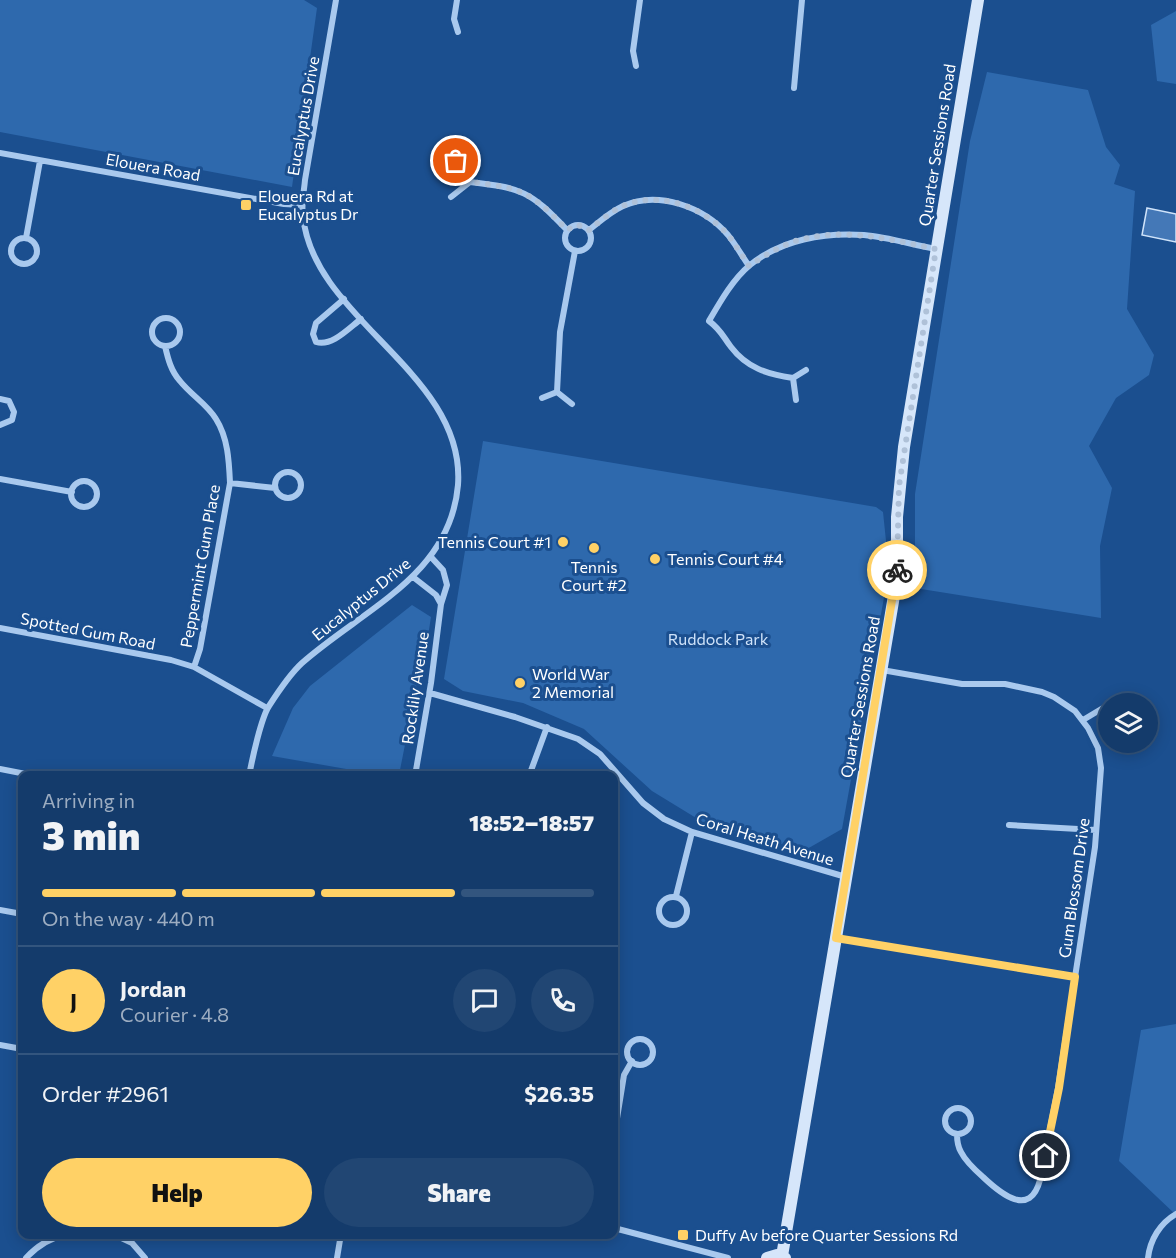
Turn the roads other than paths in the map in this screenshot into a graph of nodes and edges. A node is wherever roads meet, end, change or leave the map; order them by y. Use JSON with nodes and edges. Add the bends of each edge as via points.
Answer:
{"nodes":[{"id":1,"x":336,"y":0,"type":"edge"},
{"id":2,"x":457,"y":0,"type":"edge"},
{"id":3,"x":640,"y":0,"type":"edge"},
{"id":4,"x":802,"y":0,"type":"edge"},
{"id":5,"x":978,"y":0,"type":"edge"},
{"id":6,"x":458,"y":32,"type":"dead end"},
{"id":7,"x":636,"y":66,"type":"dead end"},
{"id":8,"x":794,"y":88,"type":"dead end"},
{"id":9,"x":0,"y":153,"type":"edge"},
{"id":10,"x":40,"y":161,"type":"junction"},
{"id":11,"x":456,"y":161,"type":"dead end"},
{"id":12,"x":470,"y":182,"type":"junction"},
{"id":13,"x":451,"y":197,"type":"dead end"},
{"id":14,"x":302,"y":206,"type":"junction"},
{"id":15,"x":567,"y":230,"type":"junction"},
{"id":16,"x":589,"y":230,"type":"junction"},
{"id":17,"x":26,"y":238,"type":"junction"},
{"id":18,"x":936,"y":249,"type":"junction"},
{"id":19,"x":575,"y":251,"type":"junction"},
{"id":20,"x":749,"y":266,"type":"junction"},
{"id":21,"x":344,"y":298,"type":"junction"},
{"id":22,"x":361,"y":319,"type":"junction"},
{"id":23,"x":165,"y":346,"type":"junction"},
{"id":24,"x":806,"y":370,"type":"dead end"},
{"id":25,"x":793,"y":378,"type":"junction"},
{"id":26,"x":557,"y":392,"type":"junction"},
{"id":27,"x":542,"y":398,"type":"dead end"},
{"id":28,"x":0,"y":399,"type":"edge"},
{"id":29,"x":796,"y":400,"type":"dead end"},
{"id":30,"x":572,"y":404,"type":"dead end"},
{"id":31,"x":0,"y":425,"type":"edge"},
{"id":32,"x":0,"y":479,"type":"edge"},
{"id":33,"x":230,"y":483,"type":"junction"},
{"id":34,"x":274,"y":488,"type":"junction"},
{"id":35,"x":72,"y":492,"type":"junction"},
{"id":36,"x":431,"y":557,"type":"junction"},
{"id":37,"x":413,"y":577,"type":"junction"},
{"id":38,"x":441,"y":604,"type":"junction"},
{"id":39,"x":0,"y":628,"type":"edge"},
{"id":40,"x":194,"y":667,"type":"junction"},
{"id":41,"x":882,"y":670,"type":"junction"},
{"id":42,"x":430,"y":693,"type":"junction"},
{"id":43,"x":267,"y":708,"type":"junction"},
{"id":44,"x":1098,"y":711,"type":"edge"},
{"id":45,"x":1083,"y":720,"type":"junction"},
{"id":46,"x":547,"y":727,"type":"junction"},
{"id":47,"x":0,"y":769,"type":"edge"},
{"id":48,"x":250,"y":771,"type":"edge"},
{"id":49,"x":417,"y":771,"type":"edge"},
{"id":50,"x":531,"y":771,"type":"edge"},
{"id":51,"x":615,"y":771,"type":"edge"},
{"id":52,"x":18,"y":772,"type":"edge"},
{"id":53,"x":618,"y":775,"type":"edge"},
{"id":54,"x":1010,"y":825,"type":"dead end"},
{"id":55,"x":1096,"y":830,"type":"junction"},
{"id":56,"x":692,"y":832,"type":"junction"},
{"id":57,"x":846,"y":877,"type":"junction"},
{"id":58,"x":676,"y":896,"type":"junction"},
{"id":59,"x":0,"y":910,"type":"edge"},
{"id":60,"x":18,"y":914,"type":"edge"},
{"id":61,"x":836,"y":938,"type":"junction"},
{"id":62,"x":1075,"y":977,"type":"junction"},
{"id":63,"x":0,"y":1045,"type":"edge"},
{"id":64,"x":18,"y":1048,"type":"edge"},
{"id":65,"x":632,"y":1061,"type":"junction"},
{"id":66,"x":618,"y":1112,"type":"edge"},
{"id":67,"x":957,"y":1134,"type":"junction"},
{"id":68,"x":1176,"y":1214,"type":"edge"},
{"id":69,"x":618,"y":1229,"type":"edge"},
{"id":70,"x":43,"y":1239,"type":"edge"},
{"id":71,"x":54,"y":1239,"type":"edge"},
{"id":72,"x":122,"y":1239,"type":"edge"},
{"id":73,"x":340,"y":1239,"type":"edge"},
{"id":74,"x":44,"y":1243,"type":"junction"},
{"id":75,"x":784,"y":1257,"type":"edge"},
{"id":76,"x":26,"y":1258,"type":"edge"},
{"id":77,"x":146,"y":1258,"type":"edge"},
{"id":78,"x":337,"y":1258,"type":"edge"},
{"id":79,"x":728,"y":1258,"type":"edge"},
{"id":80,"x":767,"y":1258,"type":"edge"},
{"id":81,"x":1148,"y":1258,"type":"edge"}],
"edges":[{"from":1,"to":14,"type":"street","name":"Eucalyptus Drive"},
{"from":2,"to":6,"type":"street","via":[[454,19]]},
{"from":3,"to":7,"type":"street","via":[[633,51]]},
{"from":4,"to":8,"type":"street"},
{"from":5,"to":18,"type":"main road","name":"Quarter Sessions Road"},
{"from":9,"to":10,"type":"street","name":"Elouera Road"},
{"from":10,"to":14,"type":"street","name":"Elouera Road"},
{"from":10,"to":17,"type":"street"},
{"from":11,"to":12,"type":"street"},
{"from":12,"to":13,"type":"street"},
{"from":12,"to":15,"type":"street","via":[[524,192]]},
{"from":14,"to":21,"type":"street","name":"Eucalyptus Drive","via":[[316,261]]},
{"from":15,"to":16,"type":"street","via":[[576,225]]},
{"from":15,"to":19,"type":"street","via":[[565,242]]},
{"from":16,"to":19,"type":"street","via":[[589,245]]},
{"from":16,"to":20,"type":"street","via":[[623,206],[639,200],[683,204],[727,234]]},
{"from":17,"to":17,"type":"street","via":[[35,243],[37,253],[24,264],[15,260],[12,250],[16,241]]},
{"from":18,"to":20,"type":"street","via":[[865,235],[834,235],[802,239]]},
{"from":18,"to":41,"type":"main road","name":"Quarter Sessions Road","via":[[903,457],[897,517],[897,578]]},
{"from":19,"to":26,"type":"street","via":[[560,332]]},
{"from":20,"to":25,"type":"street","via":[[709,321],[750,366]]},
{"from":21,"to":22,"type":"street","name":"Eucalyptus Drive"},
{"from":21,"to":22,"type":"street","via":[[316,323],[316,342],[332,340]]},
{"from":22,"to":36,"type":"street","name":"Eucalyptus Drive","via":[[434,402],[452,437],[458,484],[449,528]]},
{"from":23,"to":23,"type":"street","name":"Peppermint Gum Place","via":[[154,339],[152,330],[156,322],[169,319],[177,323],[179,337],[174,344]]},
{"from":23,"to":33,"type":"street","name":"Peppermint Gum Place","via":[[179,381],[210,411],[222,431]]},
{"from":24,"to":25,"type":"street"},
{"from":25,"to":29,"type":"street"},
{"from":26,"to":27,"type":"street"},
{"from":26,"to":30,"type":"street"},
{"from":28,"to":31,"type":"street","via":[[9,401],[14,412],[8,423]]},
{"from":32,"to":35,"type":"street"},
{"from":33,"to":34,"type":"street"},
{"from":33,"to":40,"type":"street","name":"Peppermint Gum Place"},
{"from":34,"to":34,"type":"street","via":[[276,480],[286,472],[294,474],[301,484],[299,493],[287,498]]},
{"from":35,"to":35,"type":"street","via":[[83,481],[91,483],[97,494],[95,502],[83,507],[76,503]]},
{"from":36,"to":37,"type":"street","name":"Eucalyptus Drive"},
{"from":36,"to":38,"type":"street","name":"Rocklily Avenue","via":[[446,575]]},
{"from":37,"to":38,"type":"street","via":[[436,595]]},
{"from":37,"to":43,"type":"street","name":"Eucalyptus Drive","via":[[301,664]]},
{"from":38,"to":42,"type":"street","name":"Rocklily Avenue"},
{"from":39,"to":40,"type":"street","name":"Spotted Gum Road"},
{"from":40,"to":43,"type":"street","name":"Spotted Gum Road"},
{"from":41,"to":45,"type":"street","name":"Gum Blossom Drive","via":[[1042,692],[1066,703]]},
{"from":41,"to":57,"type":"main road","name":"Quarter Sessions Road"},
{"from":42,"to":46,"type":"street","name":"Coral Heath Avenue"},
{"from":42,"to":49,"type":"street","name":"Rocklily Avenue"},
{"from":43,"to":48,"type":"street","name":"Eucalyptus Drive"},
{"from":44,"to":45,"type":"street"},
{"from":45,"to":55,"type":"street","name":"Gum Blossom Drive","via":[[1098,748],[1101,768]]},
{"from":46,"to":50,"type":"street"},
{"from":46,"to":51,"type":"street","name":"Coral Heath Avenue","via":[[578,739],[600,754]]},
{"from":47,"to":52,"type":"street"},
{"from":53,"to":56,"type":"street","name":"Coral Heath Avenue","via":[[643,803],[664,819]]},
{"from":54,"to":55,"type":"street"},
{"from":55,"to":62,"type":"street","name":"Gum Blossom Drive"},
{"from":56,"to":57,"type":"street","name":"Coral Heath Avenue"},
{"from":56,"to":58,"type":"street"},
{"from":57,"to":61,"type":"main road","name":"Quarter Sessions Road"},
{"from":58,"to":58,"type":"street","via":[[684,901],[687,914],[678,924],[669,924],[661,919],[658,909],[666,898]]},
{"from":59,"to":60,"type":"street"},
{"from":61,"to":62,"type":"street"},
{"from":61,"to":75,"type":"main road","name":"Quarter Sessions Road"},
{"from":62,"to":67,"type":"street","name":"Gum Blossom Drive","via":[[1059,1088],[1035,1194],[1015,1200],[993,1186],[961,1153]]},
{"from":63,"to":64,"type":"street"},
{"from":65,"to":65,"type":"street","via":[[627,1050],[631,1043],[638,1039],[649,1043],[653,1050],[651,1059],[644,1064]]},
{"from":65,"to":66,"type":"street","via":[[624,1075]]},
{"from":67,"to":67,"type":"street","name":"Gum Blossom Drive","via":[[949,1130],[946,1119],[953,1109],[962,1109],[969,1113],[970,1125]]},
{"from":68,"to":81,"type":"street","via":[[1155,1235]]},
{"from":69,"to":79,"type":"street"},
{"from":70,"to":74,"type":"street"},
{"from":71,"to":74,"type":"street"},
{"from":72,"to":77,"type":"street"},
{"from":73,"to":78,"type":"street"},
{"from":74,"to":76,"type":"street"},
{"from":75,"to":80,"type":"main road"}]}
